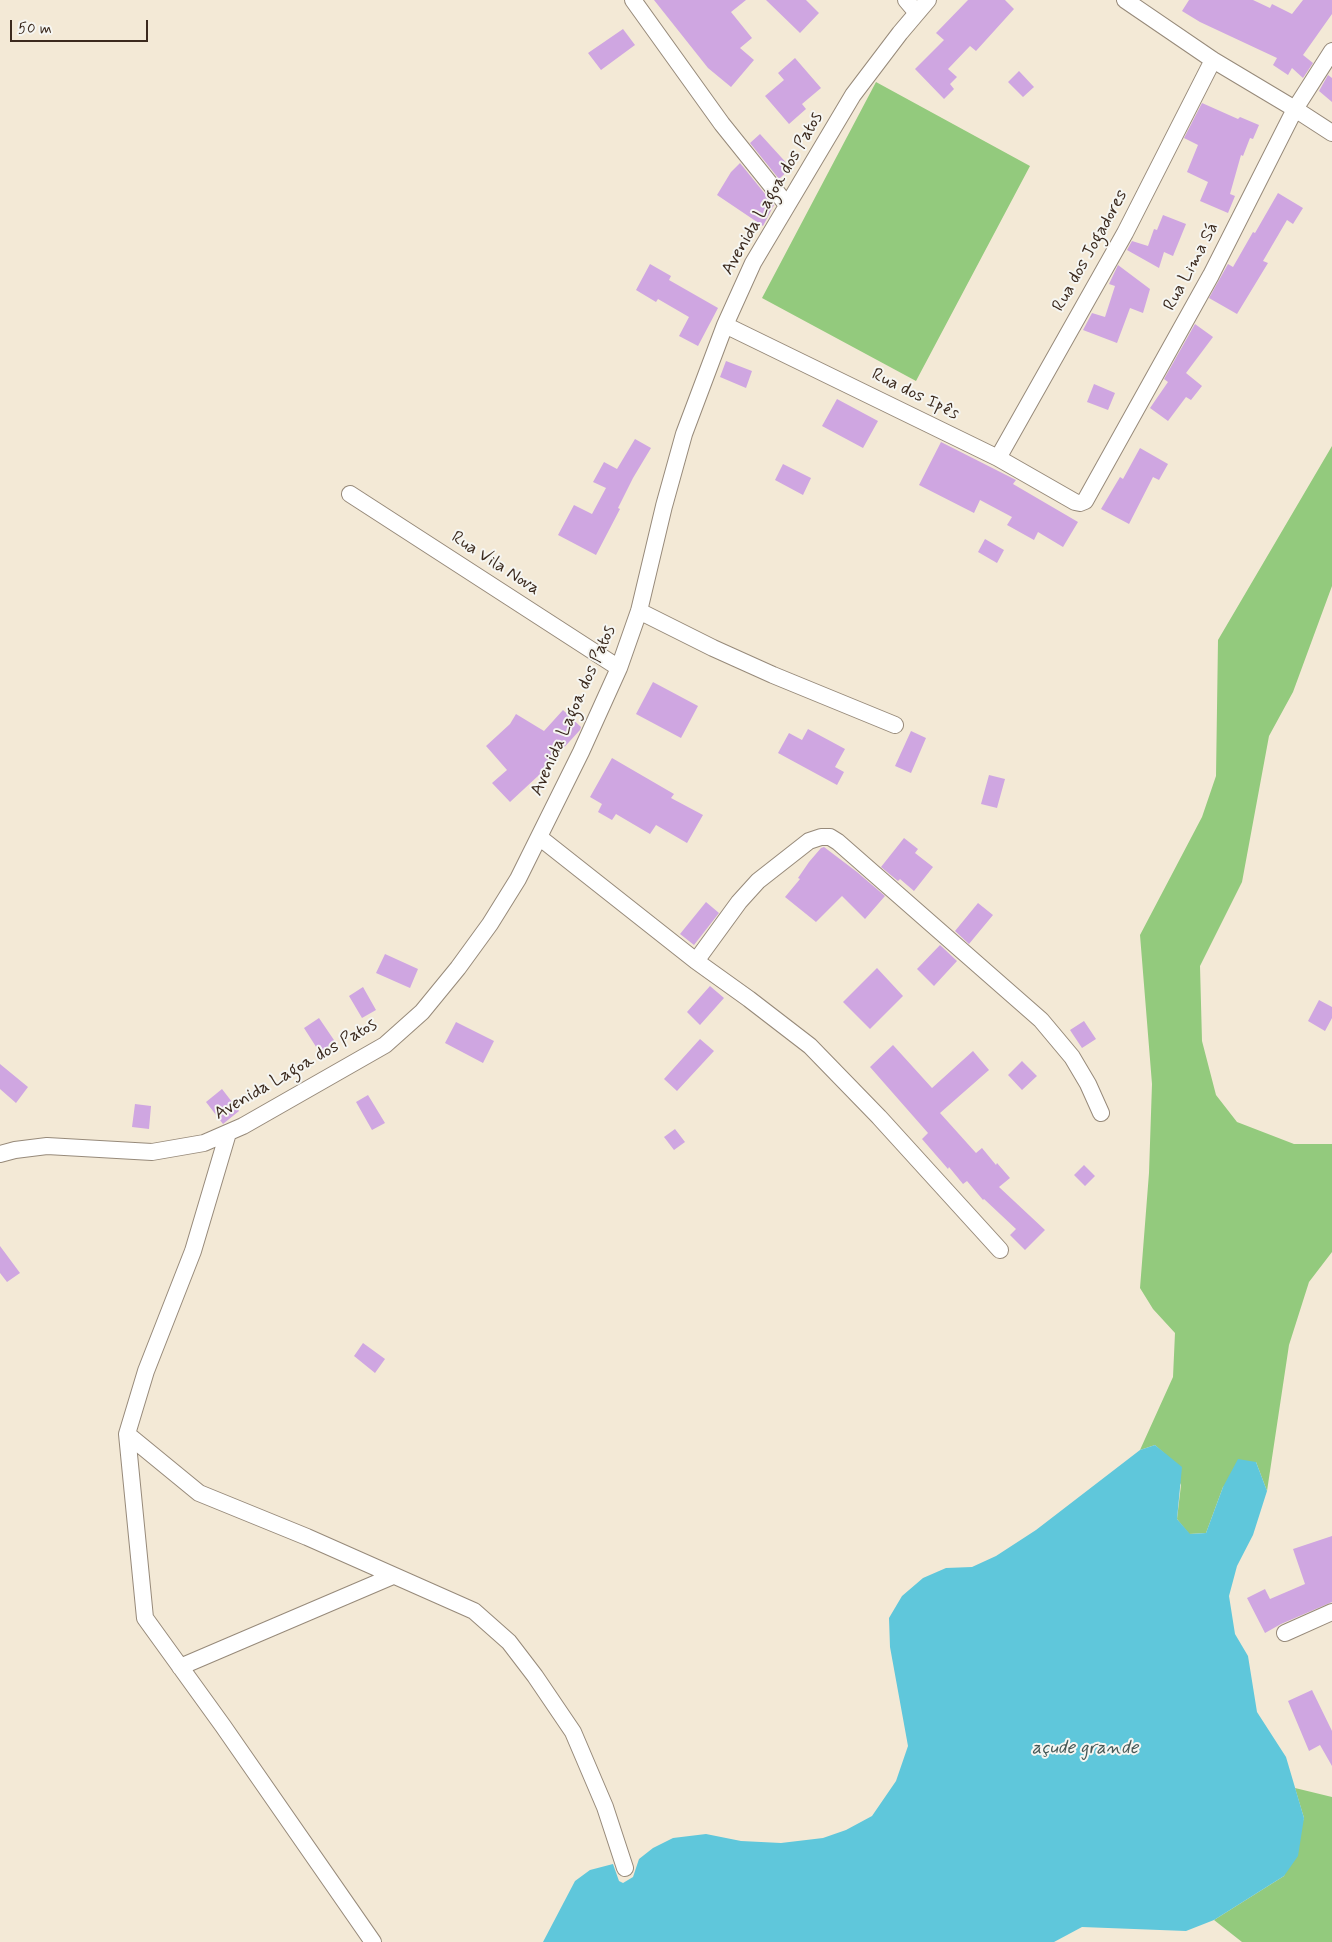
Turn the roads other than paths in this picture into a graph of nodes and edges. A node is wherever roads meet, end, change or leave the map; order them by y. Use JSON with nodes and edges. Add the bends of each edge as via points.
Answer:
{"nodes":[{"id":1,"x":633,"y":0,"type":"edge"},
{"id":2,"x":906,"y":0,"type":"edge"},
{"id":3,"x":1125,"y":0,"type":"edge"},
{"id":4,"x":923,"y":6,"type":"edge"},
{"id":5,"x":1332,"y":51,"type":"edge"},
{"id":6,"x":1213,"y":60,"type":"junction"},
{"id":7,"x":1295,"y":109,"type":"junction"},
{"id":8,"x":1332,"y":133,"type":"edge"},
{"id":9,"x":787,"y":205,"type":"junction"},
{"id":10,"x":725,"y":325,"type":"junction"},
{"id":11,"x":998,"y":458,"type":"junction"},
{"id":12,"x":350,"y":494,"type":"dead end"},
{"id":13,"x":1085,"y":501,"type":"joint"},
{"id":14,"x":639,"y":612,"type":"junction"},
{"id":15,"x":618,"y":668,"type":"junction"},
{"id":16,"x":895,"y":725,"type":"dead end"},
{"id":17,"x":540,"y":837,"type":"junction"},
{"id":18,"x":696,"y":961,"type":"junction"},
{"id":19,"x":1100,"y":1113,"type":"dead end"},
{"id":20,"x":228,"y":1132,"type":"junction"},
{"id":21,"x":0,"y":1154,"type":"edge"},
{"id":22,"x":1000,"y":1250,"type":"dead end"},
{"id":23,"x":127,"y":1434,"type":"junction"},
{"id":24,"x":393,"y":1576,"type":"junction"},
{"id":25,"x":1332,"y":1612,"type":"edge"},
{"id":26,"x":1285,"y":1633,"type":"dead end"},
{"id":27,"x":180,"y":1667,"type":"junction"},
{"id":28,"x":625,"y":1868,"type":"dead end"},
{"id":29,"x":373,"y":1942,"type":"edge"}],
"edges":[{"from":1,"to":9,"type":"street","via":[[722,124]]},
{"from":2,"to":4,"type":"street"},
{"from":3,"to":6,"type":"street"},
{"from":4,"to":9,"type":"street","name":"Avenida Lagoa dos Patos","via":[[853,95]]},
{"from":5,"to":7,"type":"street","name":"Rua Lima Sá"},
{"from":6,"to":7,"type":"street"},
{"from":6,"to":11,"type":"street","name":"Rua dos Jogadores","via":[[1125,233]]},
{"from":7,"to":8,"type":"street"},
{"from":7,"to":13,"type":"street","name":"Rua Lima Sá","via":[[1211,275]]},
{"from":9,"to":10,"type":"street","name":"Avenida Lagoa dos Patos","via":[[753,263]]},
{"from":10,"to":11,"type":"street","name":"Rua dos Ipês"},
{"from":10,"to":14,"type":"street","name":"Avenida Lagoa dos Patos","via":[[684,434]]},
{"from":11,"to":13,"type":"street","name":"Rua dos Ipês","via":[[1075,502]]},
{"from":12,"to":15,"type":"street","name":"Rua Vila Nova"},
{"from":14,"to":15,"type":"street","name":"Avenida Lagoa dos Patos"},
{"from":14,"to":16,"type":"street","via":[[764,672]]},
{"from":15,"to":17,"type":"street","name":"Avenida Lagoa dos Patos"},
{"from":17,"to":18,"type":"street"},
{"from":17,"to":20,"type":"street","name":"Avenida Lagoa dos Patos","via":[[490,924],[422,1012],[385,1045]]},
{"from":18,"to":19,"type":"street","via":[[758,881],[809,841],[830,837],[1040,1020],[1072,1057]]},
{"from":18,"to":22,"type":"street","via":[[810,1046]]},
{"from":20,"to":21,"type":"street","name":"Avenida Lagoa dos Patos","via":[[204,1143],[152,1152],[47,1146]]},
{"from":20,"to":23,"type":"street","via":[[193,1251],[146,1372]]},
{"from":23,"to":24,"type":"street","via":[[199,1493]]},
{"from":23,"to":27,"type":"street","via":[[145,1618]]},
{"from":24,"to":27,"type":"street"},
{"from":24,"to":28,"type":"street","via":[[474,1611],[509,1642],[573,1732],[605,1807]]},
{"from":25,"to":26,"type":"street"},
{"from":27,"to":29,"type":"street"}]}
